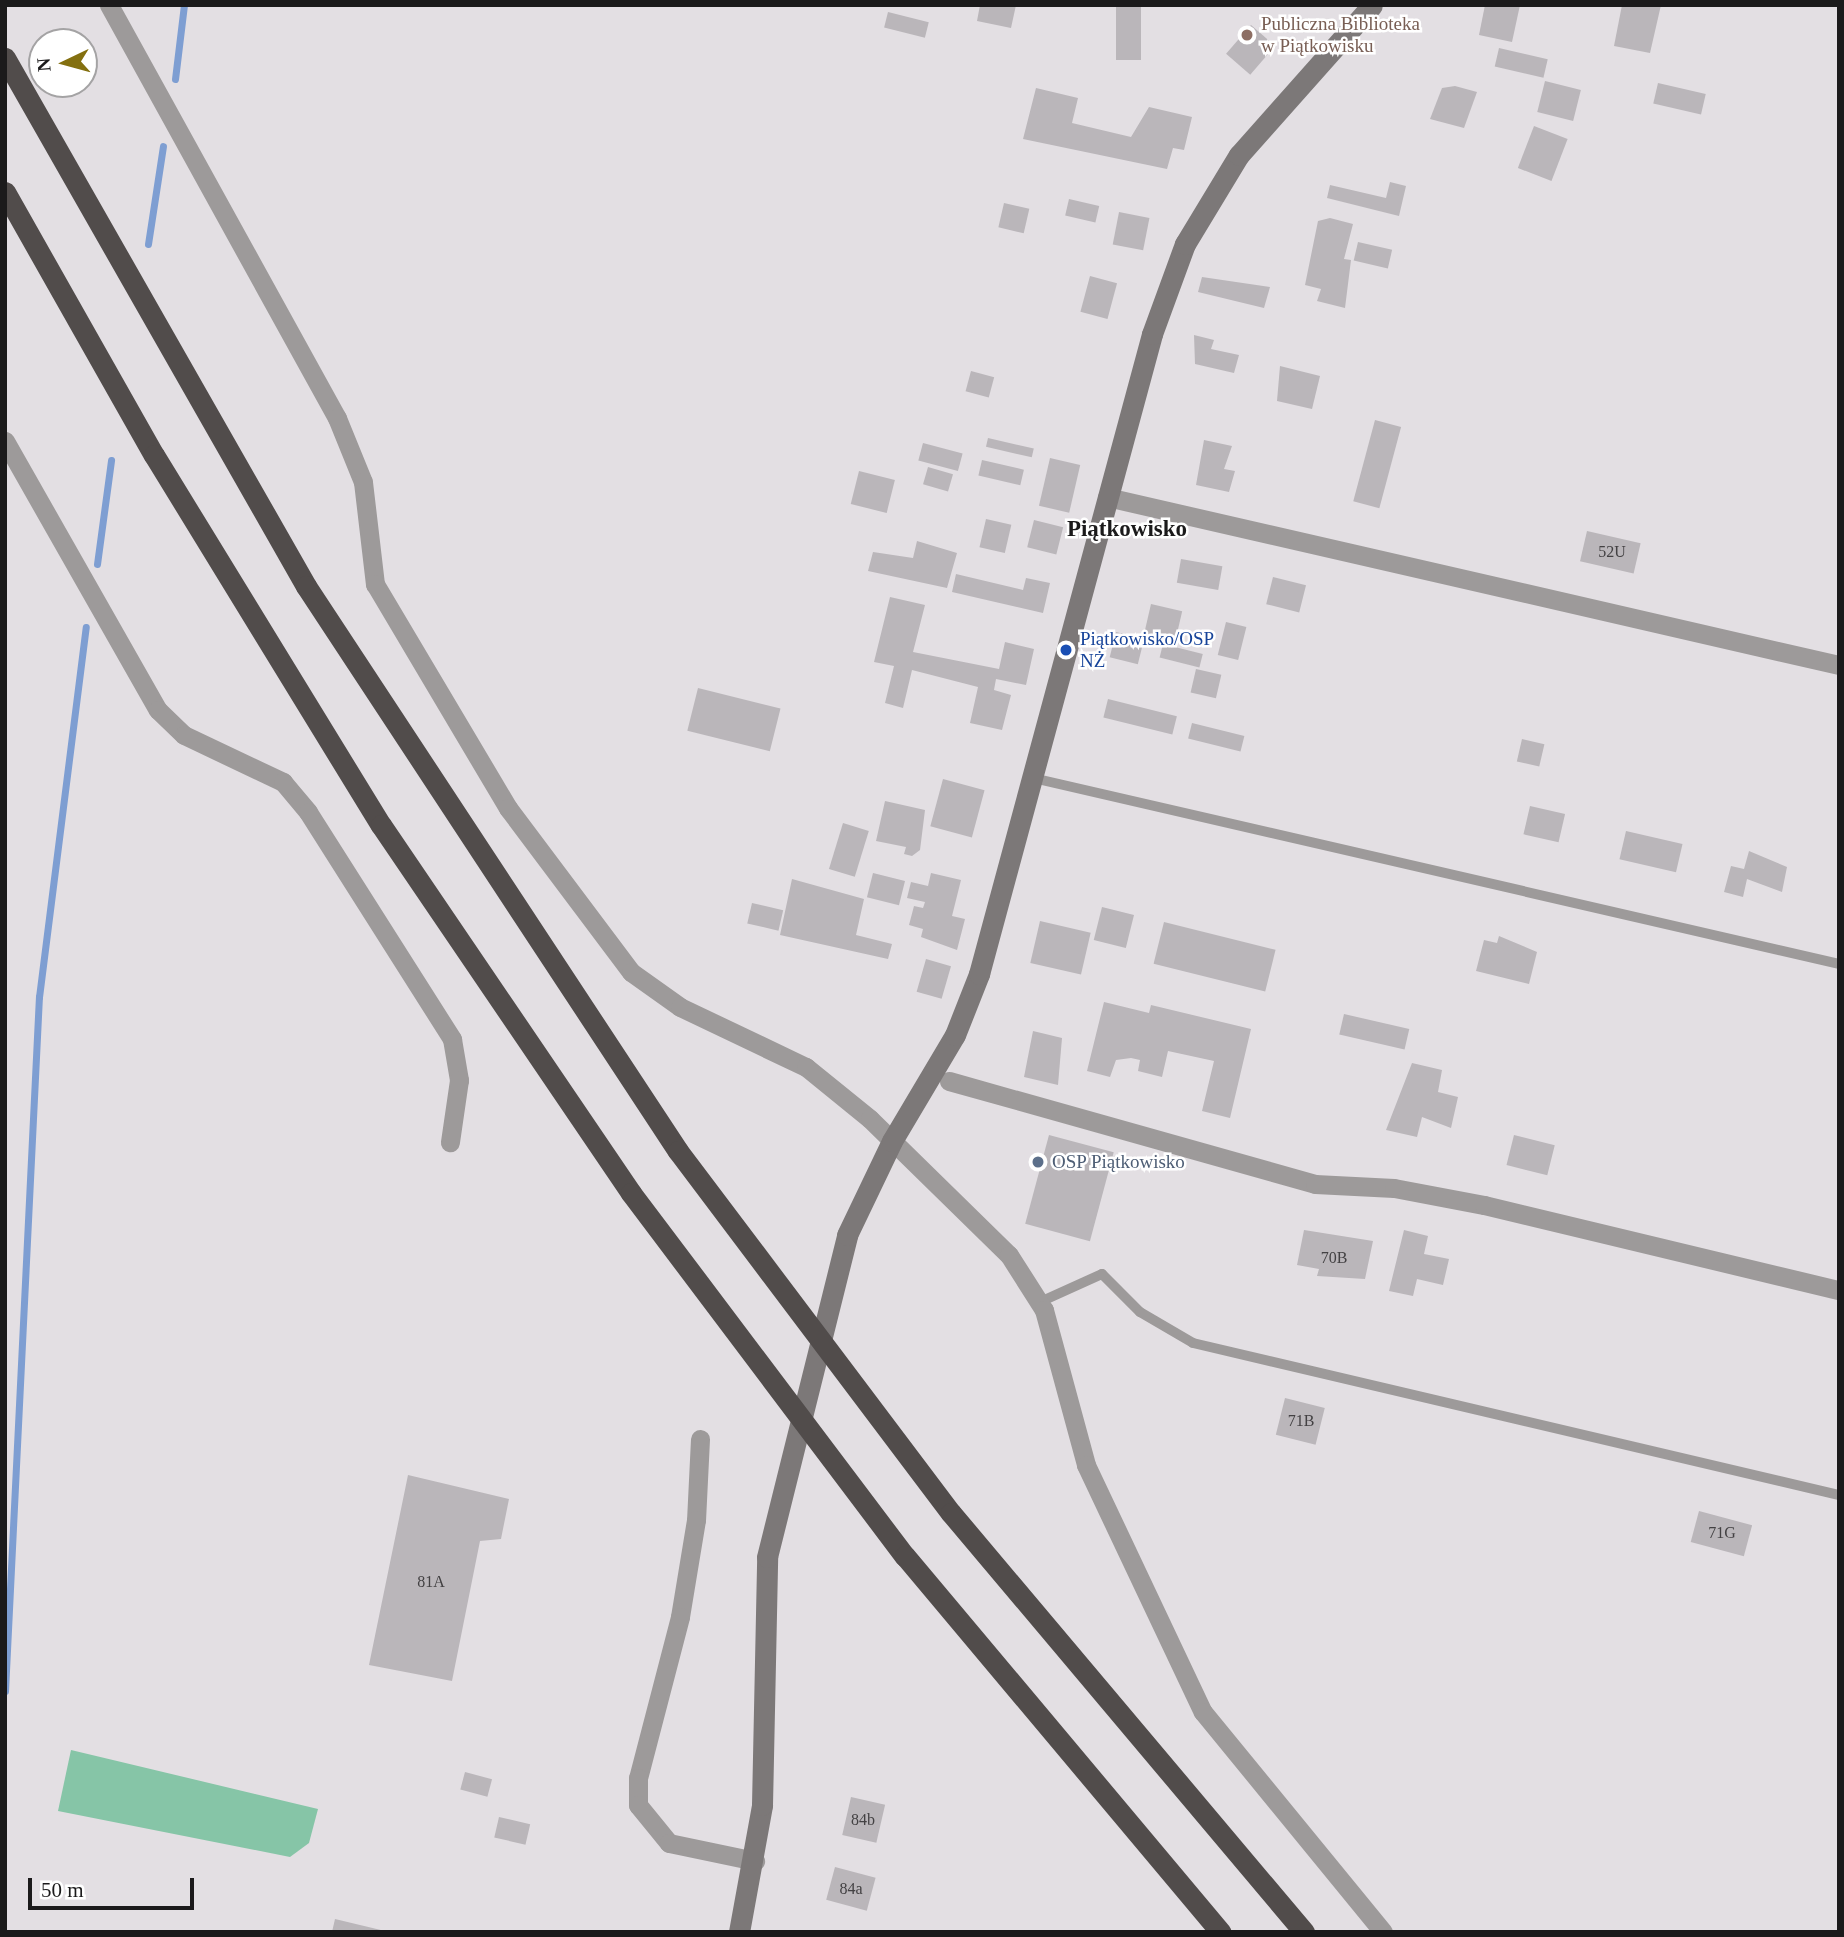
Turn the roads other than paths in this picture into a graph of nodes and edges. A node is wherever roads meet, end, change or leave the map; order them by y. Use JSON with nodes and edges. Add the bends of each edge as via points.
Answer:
{"nodes":[{"id":1,"x":109,"y":5,"type":"edge"},
{"id":2,"x":1372,"y":5,"type":"edge"},
{"id":3,"x":5,"y":58,"type":"edge"},
{"id":4,"x":5,"y":192,"type":"edge"},
{"id":5,"x":5,"y":441,"type":"edge"},
{"id":6,"x":1107,"y":497,"type":"junction"},
{"id":7,"x":1839,"y":665,"type":"edge"},
{"id":8,"x":1033,"y":778,"type":"junction"},
{"id":9,"x":1839,"y":964,"type":"edge"},
{"id":10,"x":949,"y":1081,"type":"dead end"},
{"id":11,"x":892,"y":1141,"type":"junction"},
{"id":12,"x":450,"y":1142,"type":"dead end"},
{"id":13,"x":1839,"y":1290,"type":"edge"},
{"id":14,"x":1040,"y":1301,"type":"junction"},
{"id":15,"x":700,"y":1439,"type":"dead end"},
{"id":16,"x":1839,"y":1495,"type":"edge"},
{"id":17,"x":755,"y":1861,"type":"junction"},
{"id":18,"x":739,"y":1932,"type":"edge"},
{"id":19,"x":1220,"y":1932,"type":"edge"},
{"id":20,"x":1304,"y":1932,"type":"edge"},
{"id":21,"x":1383,"y":1932,"type":"edge"}],
"edges":[{"from":1,"to":11,"type":"street","via":[[337,418],[363,482],[375,584],[508,808],[631,972],[680,1007],[806,1067]]},
{"from":2,"to":6,"type":"street","via":[[1239,155],[1203,210],[1156,322]]},
{"from":3,"to":20,"type":"highway","via":[[306,586],[678,1151],[951,1513]]},
{"from":4,"to":19,"type":"highway","via":[[161,467],[373,813],[631,1193],[905,1556]]},
{"from":5,"to":12,"type":"street","via":[[132,674],[158,710],[184,735],[283,782],[308,812],[452,1039],[459,1080]]},
{"from":6,"to":7,"type":"street"},
{"from":6,"to":8,"type":"street"},
{"from":8,"to":9,"type":"lane"},
{"from":8,"to":11,"type":"street","via":[[969,1004]]},
{"from":10,"to":13,"type":"street","via":[[1315,1184],[1394,1188],[1484,1205]]},
{"from":11,"to":14,"type":"street","via":[[1009,1255]]},
{"from":11,"to":17,"type":"street","via":[[847,1235],[774,1522],[764,1593],[762,1805]]},
{"from":14,"to":16,"type":"lane","via":[[1101,1274],[1140,1312],[1193,1343]]},
{"from":14,"to":21,"type":"street","via":[[1086,1465],[1183,1676],[1224,1743]]},
{"from":15,"to":17,"type":"street","via":[[696,1520],[682,1604],[638,1777],[638,1805],[669,1843]]},
{"from":17,"to":18,"type":"street"}]}
